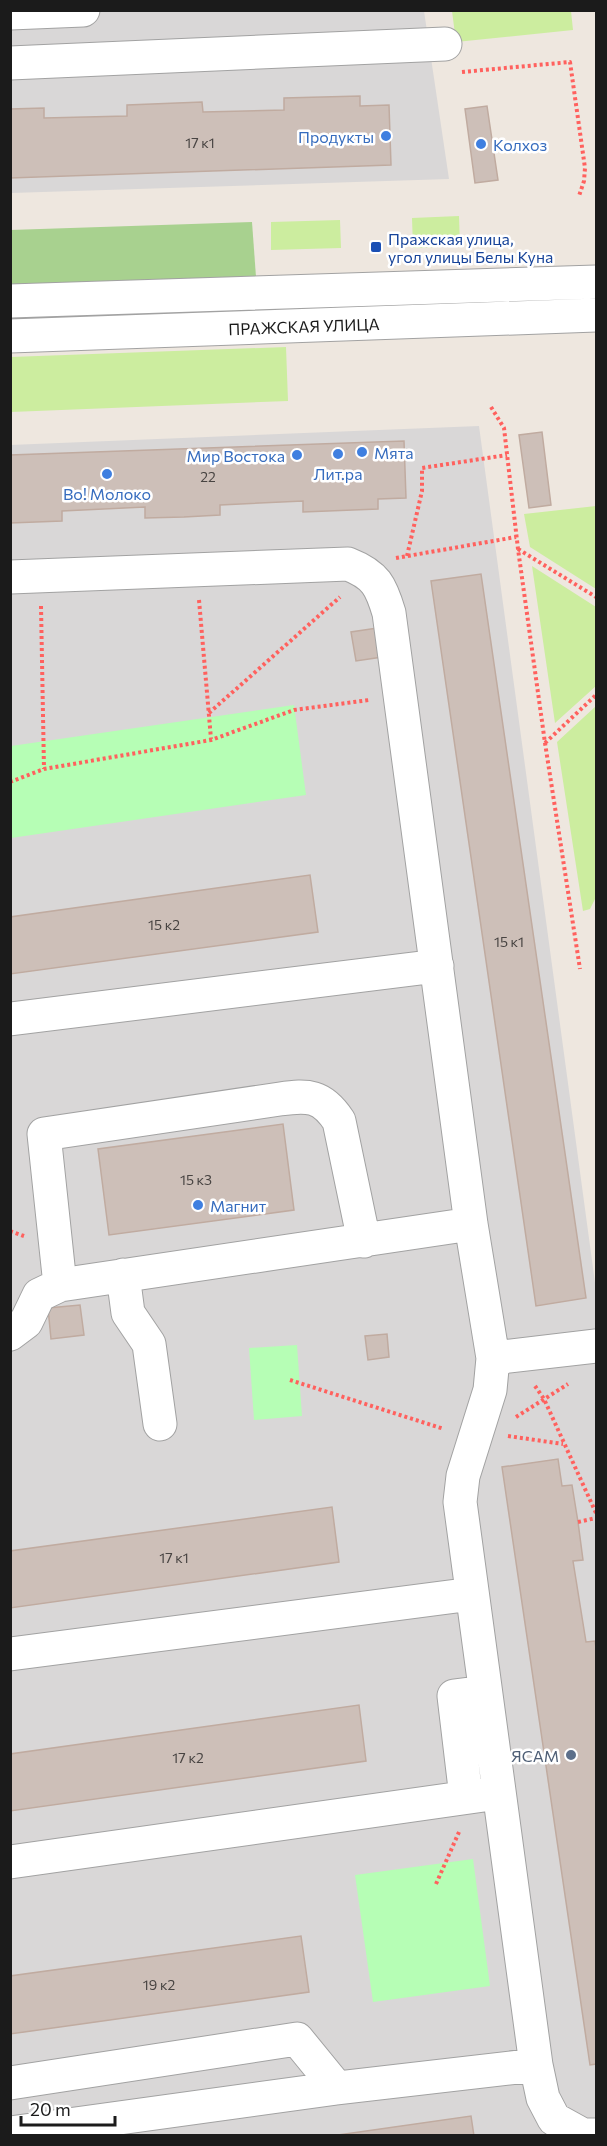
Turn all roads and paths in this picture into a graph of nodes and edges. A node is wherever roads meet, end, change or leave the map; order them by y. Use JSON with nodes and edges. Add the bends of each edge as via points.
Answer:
{"nodes":[{"id":1,"x":83,"y":10,"type":"edge"},
{"id":2,"x":10,"y":13,"type":"edge"},
{"id":3,"x":450,"y":58,"type":"joint"},
{"id":4,"x":10,"y":63,"type":"edge"},
{"id":5,"x":579,"y":196,"type":"dead end"},
{"id":6,"x":597,"y":282,"type":"edge"},
{"id":7,"x":10,"y":302,"type":"edge"},
{"id":8,"x":597,"y":315,"type":"edge"},
{"id":9,"x":10,"y":336,"type":"edge"},
{"id":10,"x":490,"y":407,"type":"dead end"},
{"id":11,"x":507,"y":455,"type":"junction"},
{"id":12,"x":516,"y":537,"type":"junction"},
{"id":13,"x":518,"y":549,"type":"junction"},
{"id":14,"x":407,"y":556,"type":"junction"},
{"id":15,"x":196,"y":570,"type":"junction"},
{"id":16,"x":367,"y":573,"type":"junction"},
{"id":17,"x":26,"y":576,"type":"edge"},
{"id":18,"x":597,"y":597,"type":"edge"},
{"id":19,"x":399,"y":696,"type":"junction"},
{"id":20,"x":597,"y":696,"type":"edge"},
{"id":21,"x":209,"y":713,"type":"junction"},
{"id":22,"x":211,"y":740,"type":"junction"},
{"id":23,"x":545,"y":743,"type":"junction"},
{"id":24,"x":44,"y":770,"type":"junction"},
{"id":25,"x":10,"y":782,"type":"edge"},
{"id":26,"x":437,"y":966,"type":"junction"},
{"id":27,"x":580,"y":969,"type":"dead end"},
{"id":28,"x":10,"y":1019,"type":"edge"},
{"id":29,"x":471,"y":1224,"type":"junction"},
{"id":30,"x":364,"y":1241,"type":"junction"},
{"id":31,"x":123,"y":1275,"type":"junction"},
{"id":32,"x":60,"y":1285,"type":"junction"},
{"id":33,"x":10,"y":1334,"type":"edge"},
{"id":34,"x":597,"y":1346,"type":"edge"},
{"id":35,"x":501,"y":1357,"type":"junction"},
{"id":36,"x":290,"y":1380,"type":"dead end"},
{"id":37,"x":570,"y":1383,"type":"dead end"},
{"id":38,"x":544,"y":1399,"type":"junction"},
{"id":39,"x":160,"y":1424,"type":"dead end"},
{"id":40,"x":483,"y":1436,"type":"junction"},
{"id":41,"x":563,"y":1444,"type":"junction"},
{"id":42,"x":597,"y":1513,"type":"edge"},
{"id":43,"x":597,"y":1518,"type":"edge"},
{"id":44,"x":578,"y":1522,"type":"dead end"},
{"id":45,"x":472,"y":1594,"type":"junction"},
{"id":46,"x":10,"y":1654,"type":"edge"},
{"id":47,"x":480,"y":1795,"type":"junction"},
{"id":48,"x":10,"y":1863,"type":"edge"},
{"id":49,"x":436,"y":1884,"type":"dead end"},
{"id":50,"x":536,"y":2065,"type":"junction"},
{"id":51,"x":10,"y":2083,"type":"edge"},
{"id":52,"x":337,"y":2088,"type":"junction"},
{"id":53,"x":10,"y":2133,"type":"edge"},
{"id":54,"x":597,"y":2135,"type":"edge"}],
"edges":[{"from":1,"to":2,"type":"street"},
{"from":3,"to":4,"type":"street"},
{"from":3,"to":5,"type":"path","via":[[570,62],[585,168]]},
{"from":6,"to":7,"type":"street"},
{"from":8,"to":9,"type":"street","name":"ПРАЖСКАЯ УЛИЦА"},
{"from":10,"to":11,"type":"path","via":[[504,428]]},
{"from":11,"to":12,"type":"path"},
{"from":11,"to":14,"type":"path","via":[[422,468],[422,491]]},
{"from":12,"to":13,"type":"path"},
{"from":12,"to":14,"type":"path"},
{"from":13,"to":18,"type":"path"},
{"from":13,"to":23,"type":"path"},
{"from":14,"to":16,"type":"path","via":[[382,560]]},
{"from":15,"to":16,"type":"street","via":[[348,564]]},
{"from":15,"to":17,"type":"street"},
{"from":15,"to":21,"type":"path"},
{"from":16,"to":19,"type":"street","via":[[384,595],[389,613]]},
{"from":16,"to":21,"type":"path"},
{"from":17,"to":24,"type":"path"},
{"from":19,"to":22,"type":"path","via":[[294,710]]},
{"from":19,"to":26,"type":"street"},
{"from":20,"to":23,"type":"path"},
{"from":21,"to":22,"type":"path"},
{"from":22,"to":24,"type":"path"},
{"from":23,"to":27,"type":"path"},
{"from":24,"to":25,"type":"path"},
{"from":26,"to":28,"type":"street"},
{"from":26,"to":29,"type":"street"},
{"from":29,"to":30,"type":"street"},
{"from":29,"to":35,"type":"street"},
{"from":30,"to":31,"type":"street"},
{"from":30,"to":32,"type":"street","via":[[339,1120],[323,1102],[311,1097],[280,1099],[44,1134]]},
{"from":31,"to":32,"type":"street"},
{"from":31,"to":39,"type":"street","via":[[129,1313],[149,1344]]},
{"from":32,"to":33,"type":"street","via":[[39,1295],[26,1322]]},
{"from":34,"to":35,"type":"street"},
{"from":35,"to":38,"type":"path","via":[[532,1382]]},
{"from":35,"to":40,"type":"street","via":[[490,1390]]},
{"from":36,"to":40,"type":"path"},
{"from":37,"to":38,"type":"path"},
{"from":38,"to":40,"type":"path"},
{"from":38,"to":41,"type":"path"},
{"from":40,"to":41,"type":"path"},
{"from":40,"to":45,"type":"street","via":[[464,1476],[460,1502]]},
{"from":41,"to":42,"type":"path"},
{"from":43,"to":44,"type":"path"},
{"from":45,"to":46,"type":"street"},
{"from":45,"to":47,"type":"street","via":[[484,1692]]},
{"from":47,"to":48,"type":"street"},
{"from":47,"to":49,"type":"path"},
{"from":47,"to":50,"type":"street"},
{"from":50,"to":52,"type":"street"},
{"from":50,"to":54,"type":"street","via":[[543,2098],[554,2119],[583,2135]]},
{"from":51,"to":52,"type":"street","via":[[297,2039]]},
{"from":52,"to":53,"type":"street"}]}
